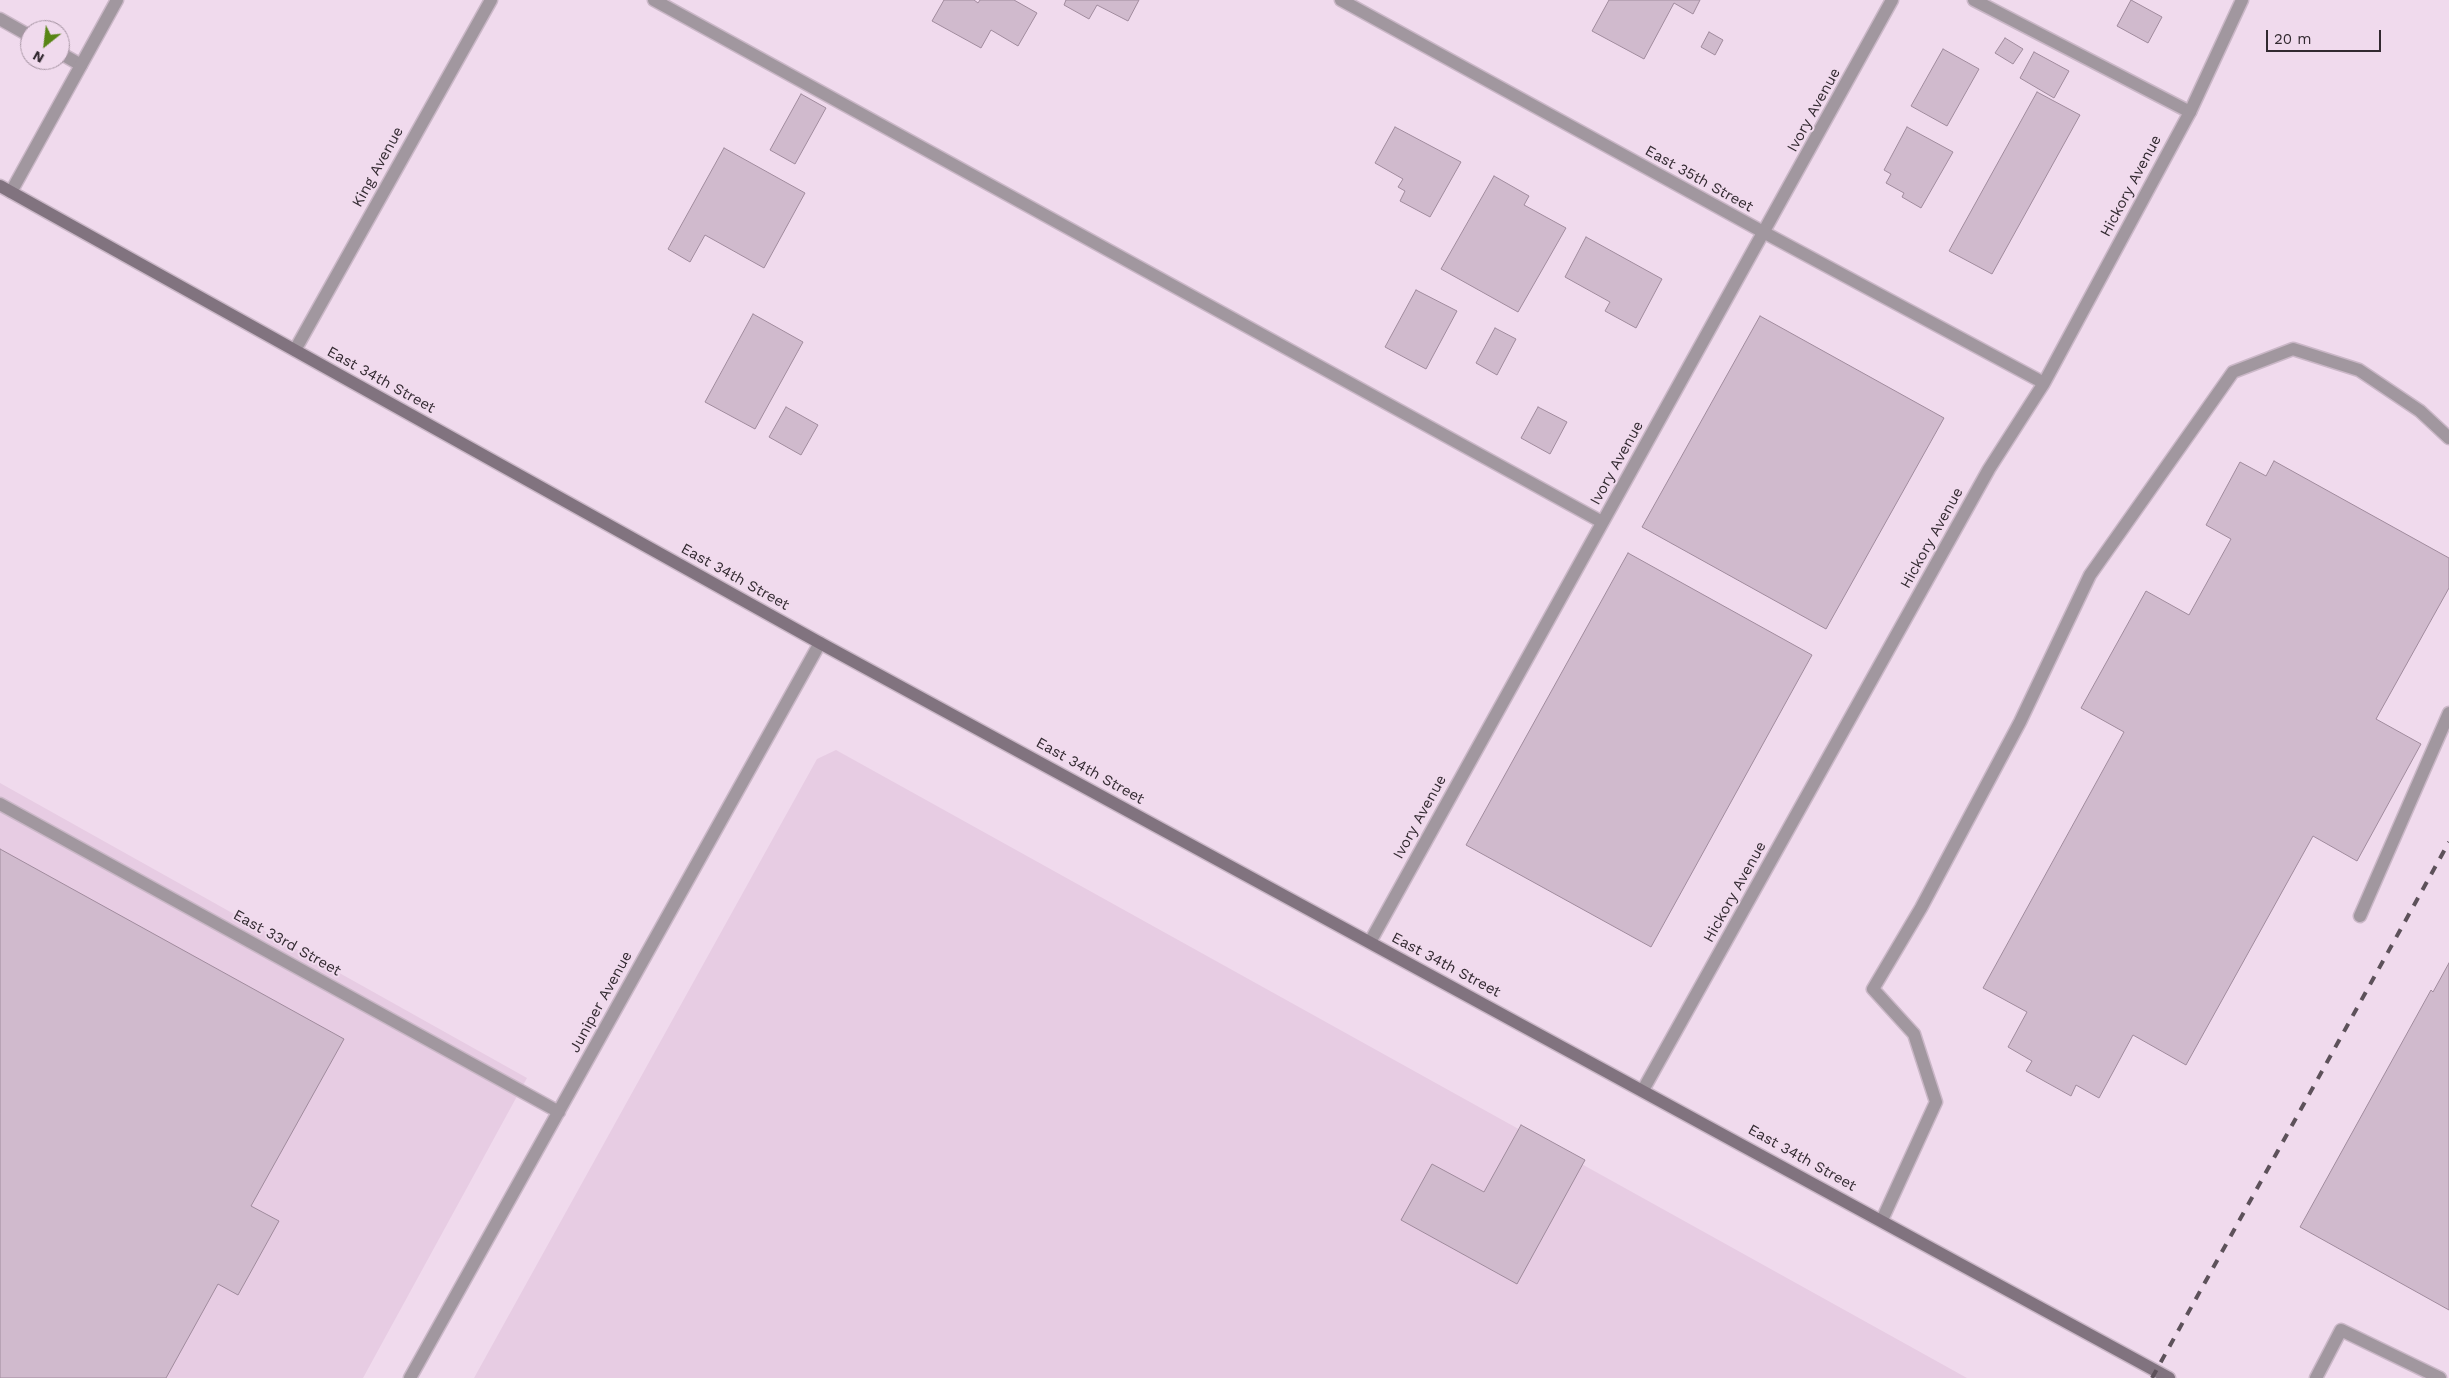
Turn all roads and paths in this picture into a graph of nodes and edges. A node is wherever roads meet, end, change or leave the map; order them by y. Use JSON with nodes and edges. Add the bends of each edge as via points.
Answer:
{"nodes":[{"id":1,"x":117,"y":0,"type":"edge"},
{"id":2,"x":491,"y":0,"type":"edge"},
{"id":3,"x":654,"y":0,"type":"edge"},
{"id":4,"x":1341,"y":0,"type":"edge"},
{"id":5,"x":1892,"y":0,"type":"edge"},
{"id":6,"x":1974,"y":0,"type":"edge"},
{"id":7,"x":2242,"y":0,"type":"edge"},
{"id":8,"x":0,"y":19,"type":"edge"},
{"id":9,"x":20,"y":30,"type":"edge"},
{"id":10,"x":70,"y":59,"type":"edge"},
{"id":11,"x":81,"y":65,"type":"junction"},
{"id":12,"x":2190,"y":112,"type":"junction"},
{"id":13,"x":6,"y":189,"type":"edge"},
{"id":14,"x":1764,"y":233,"type":"junction"},
{"id":15,"x":295,"y":350,"type":"junction"},
{"id":16,"x":2044,"y":383,"type":"junction"},
{"id":17,"x":2449,"y":438,"type":"edge"},
{"id":18,"x":1602,"y":522,"type":"junction"},
{"id":19,"x":820,"y":643,"type":"junction"},
{"id":20,"x":2449,"y":714,"type":"edge"},
{"id":21,"x":0,"y":804,"type":"edge"},
{"id":22,"x":2360,"y":916,"type":"dead end"},
{"id":23,"x":1370,"y":942,"type":"junction"},
{"id":24,"x":1644,"y":1090,"type":"junction"},
{"id":25,"x":559,"y":1112,"type":"junction"},
{"id":26,"x":1882,"y":1220,"type":"junction"},
{"id":27,"x":410,"y":1378,"type":"edge"},
{"id":28,"x":2169,"y":1378,"type":"edge"},
{"id":29,"x":2316,"y":1378,"type":"edge"},
{"id":30,"x":2440,"y":1378,"type":"edge"}],
"edges":[{"from":1,"to":11,"type":"street"},
{"from":2,"to":15,"type":"street","name":"King Avenue"},
{"from":3,"to":18,"type":"street"},
{"from":4,"to":14,"type":"street","name":"East 35th Street"},
{"from":5,"to":14,"type":"street","name":"Ivory Avenue"},
{"from":6,"to":12,"type":"street"},
{"from":7,"to":12,"type":"street","name":"Hickory Avenue"},
{"from":8,"to":9,"type":"street"},
{"from":10,"to":11,"type":"street"},
{"from":11,"to":13,"type":"street"},
{"from":12,"to":16,"type":"street","name":"Hickory Avenue"},
{"from":13,"to":15,"type":"main road","name":"East 34th Street"},
{"from":14,"to":16,"type":"street","name":"East 35th Street"},
{"from":14,"to":18,"type":"street","name":"Ivory Avenue"},
{"from":15,"to":19,"type":"main road","name":"East 34th Street"},
{"from":16,"to":24,"type":"street","name":"Hickory Avenue","via":[[1989,469]]},
{"from":17,"to":26,"type":"street","via":[[2420,411],[2359,370],[2293,349],[2232,372],[2090,575],[2020,722],[1922,908],[1873,990],[1914,1034],[1936,1102]]},
{"from":18,"to":23,"type":"street","name":"Ivory Avenue"},
{"from":19,"to":23,"type":"main road","name":"East 34th Street"},
{"from":19,"to":25,"type":"street","name":"Juniper Avenue"},
{"from":20,"to":22,"type":"street"},
{"from":21,"to":25,"type":"street","name":"East 33rd Street"},
{"from":23,"to":24,"type":"main road","name":"East 34th Street"},
{"from":24,"to":26,"type":"main road","name":"East 34th Street"},
{"from":25,"to":27,"type":"street","name":"Juniper Avenue"},
{"from":26,"to":28,"type":"main road","name":"East 34th Street"},
{"from":29,"to":30,"type":"street","via":[[2341,1330]]}]}
